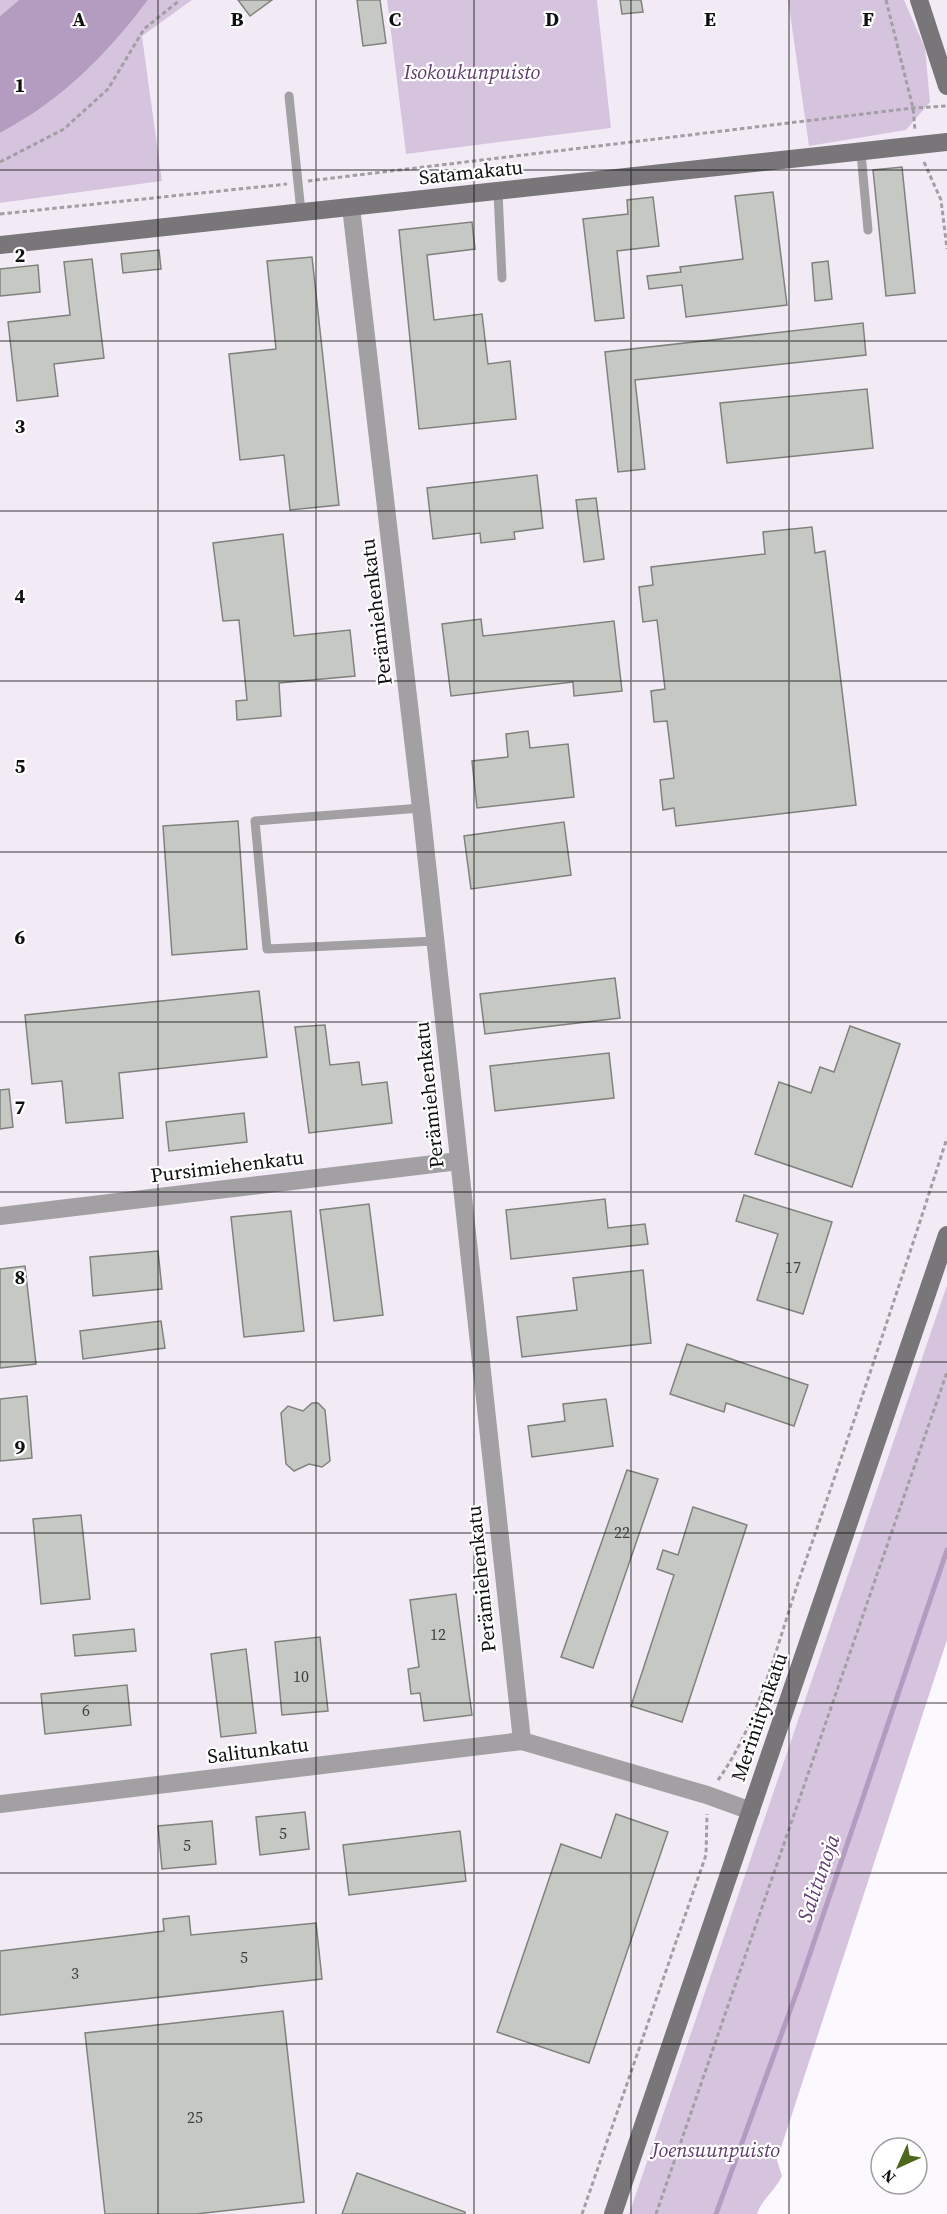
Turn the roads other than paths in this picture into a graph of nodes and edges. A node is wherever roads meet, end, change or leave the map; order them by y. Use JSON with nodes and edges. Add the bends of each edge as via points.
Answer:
{"nodes":[{"id":1,"x":919,"y":0,"type":"edge"},
{"id":2,"x":947,"y":86,"type":"edge"},
{"id":3,"x":289,"y":96,"type":"dead end"},
{"id":4,"x":947,"y":142,"type":"edge"},
{"id":5,"x":861,"y":153,"type":"junction"},
{"id":6,"x":498,"y":192,"type":"junction"},
{"id":7,"x":351,"y":207,"type":"junction"},
{"id":8,"x":301,"y":212,"type":"junction"},
{"id":9,"x":868,"y":230,"type":"dead end"},
{"id":10,"x":0,"y":244,"type":"edge"},
{"id":11,"x":502,"y":278,"type":"dead end"},
{"id":12,"x":421,"y":808,"type":"junction"},
{"id":13,"x":435,"y":941,"type":"junction"},
{"id":14,"x":459,"y":1161,"type":"junction"},
{"id":15,"x":0,"y":1216,"type":"edge"},
{"id":16,"x":947,"y":1235,"type":"edge"},
{"id":17,"x":522,"y":1741,"type":"junction"},
{"id":18,"x":0,"y":1804,"type":"edge"},
{"id":19,"x":751,"y":1811,"type":"junction"},
{"id":20,"x":613,"y":2214,"type":"edge"}],
"edges":[{"from":1,"to":2,"type":"main road"},
{"from":3,"to":8,"type":"lane"},
{"from":4,"to":5,"type":"main road","name":"Satamakatu"},
{"from":5,"to":6,"type":"main road","name":"Satamakatu"},
{"from":5,"to":9,"type":"lane"},
{"from":6,"to":7,"type":"main road","name":"Satamakatu"},
{"from":6,"to":11,"type":"lane"},
{"from":7,"to":8,"type":"main road","name":"Satamakatu"},
{"from":7,"to":12,"type":"street","name":"Perämiehenkatu"},
{"from":8,"to":10,"type":"main road","name":"Satamakatu"},
{"from":12,"to":13,"type":"street","name":"Perämiehenkatu"},
{"from":12,"to":13,"type":"lane","via":[[255,821],[267,949]]},
{"from":13,"to":14,"type":"street","name":"Perämiehenkatu"},
{"from":14,"to":15,"type":"street","name":"Pursimiehenkatu"},
{"from":14,"to":17,"type":"street","name":"Perämiehenkatu"},
{"from":16,"to":19,"type":"main road","name":"Meriniitynkatu"},
{"from":17,"to":18,"type":"street","name":"Salitunkatu"},
{"from":17,"to":19,"type":"street"},
{"from":19,"to":20,"type":"main road","name":"Meriniitynkatu"}]}
